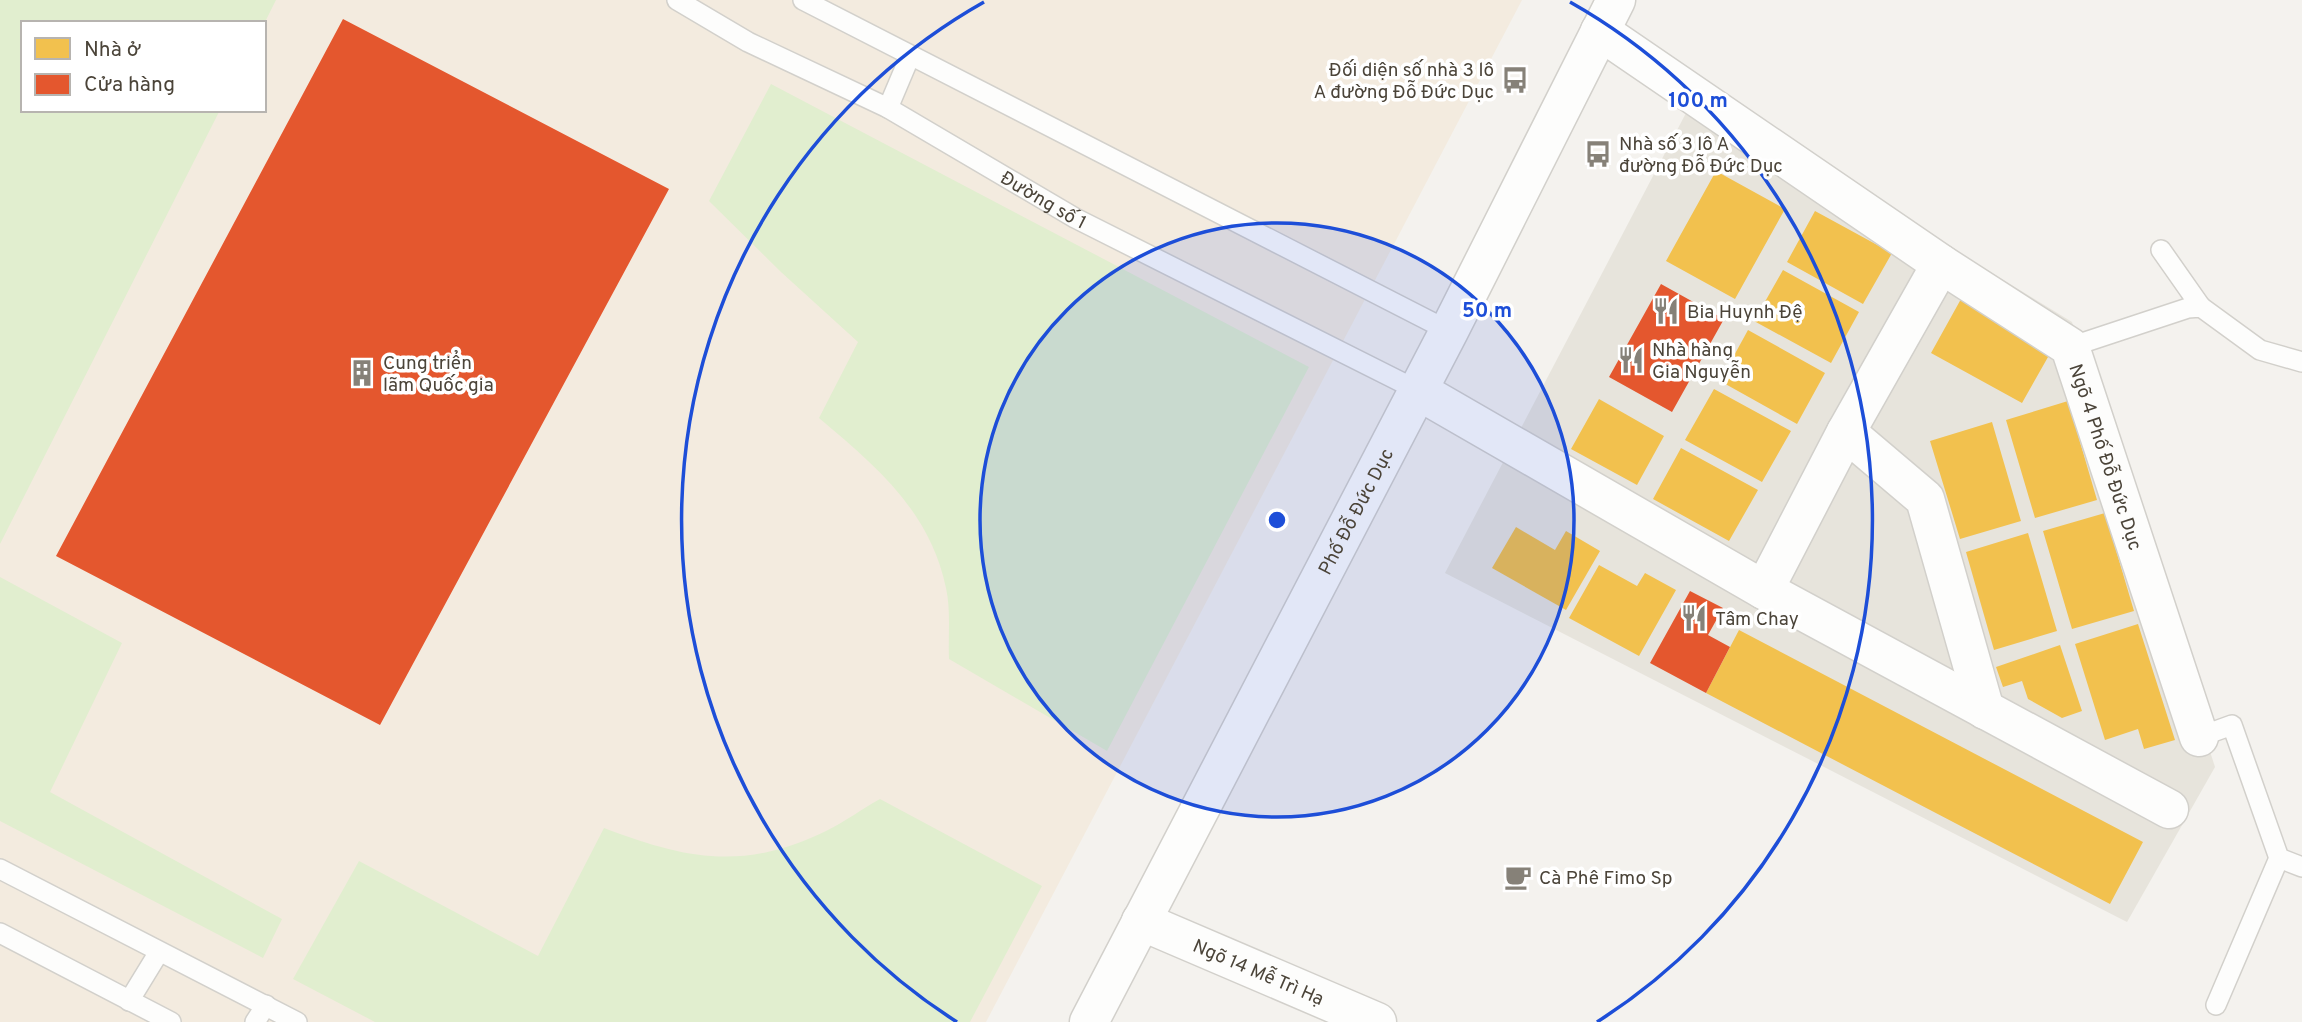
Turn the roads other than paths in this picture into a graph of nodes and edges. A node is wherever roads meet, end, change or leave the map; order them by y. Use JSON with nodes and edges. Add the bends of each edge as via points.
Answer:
{"nodes":[{"id":1,"x":677,"y":0,"type":"edge"},
{"id":2,"x":803,"y":0,"type":"edge"},
{"id":3,"x":1608,"y":16,"type":"edge"},
{"id":4,"x":910,"y":56,"type":"junction"},
{"id":5,"x":888,"y":108,"type":"junction"},
{"id":6,"x":2161,"y":250,"type":"dead end"},
{"id":7,"x":1941,"y":264,"type":"junction"},
{"id":8,"x":2201,"y":307,"type":"junction"},
{"id":9,"x":1449,"y":331,"type":"junction"},
{"id":10,"x":2070,"y":347,"type":"junction"},
{"id":11,"x":2302,"y":362,"type":"edge"},
{"id":12,"x":1417,"y":390,"type":"junction"},
{"id":13,"x":1846,"y":432,"type":"junction"},
{"id":14,"x":1764,"y":590,"type":"junction"},
{"id":15,"x":1985,"y":709,"type":"junction"},
{"id":16,"x":2199,"y":737,"type":"joint"},
{"id":17,"x":2169,"y":808,"type":"dead end"},
{"id":18,"x":2279,"y":858,"type":"junction"},
{"id":19,"x":2302,"y":867,"type":"edge"},
{"id":20,"x":0,"y":869,"type":"edge"},
{"id":21,"x":1141,"y":921,"type":"junction"},
{"id":22,"x":0,"y":933,"type":"edge"},
{"id":23,"x":159,"y":952,"type":"junction"},
{"id":24,"x":129,"y":1001,"type":"junction"},
{"id":25,"x":2216,"y":1004,"type":"dead end"},
{"id":26,"x":266,"y":1005,"type":"junction"},
{"id":27,"x":171,"y":1022,"type":"edge"},
{"id":28,"x":255,"y":1022,"type":"edge"},
{"id":29,"x":296,"y":1022,"type":"edge"},
{"id":30,"x":1089,"y":1022,"type":"edge"},
{"id":31,"x":1377,"y":1022,"type":"edge"}],
"edges":[{"from":1,"to":5,"type":"lane","name":"Đường số 1","via":[[748,42]]},
{"from":2,"to":4,"type":"lane"},
{"from":3,"to":7,"type":"street","name":"Ngõ 4 Phố Đỗ Đức Dục"},
{"from":3,"to":9,"type":"street","name":"Phố Đỗ Đức Dục"},
{"from":4,"to":5,"type":"lane"},
{"from":4,"to":9,"type":"lane"},
{"from":5,"to":12,"type":"lane","name":"Đường số 1","via":[[1076,218]]},
{"from":6,"to":8,"type":"lane"},
{"from":7,"to":10,"type":"street","name":"Ngõ 4 Phố Đỗ Đức Dục"},
{"from":7,"to":13,"type":"street"},
{"from":8,"to":10,"type":"lane"},
{"from":8,"to":11,"type":"lane","via":[[2260,350]]},
{"from":9,"to":12,"type":"street","name":"Phố Đỗ Đức Dục"},
{"from":10,"to":16,"type":"street","name":"Ngõ 4 Phố Đỗ Đức Dục"},
{"from":12,"to":14,"type":"street"},
{"from":12,"to":21,"type":"street","name":"Phố Đỗ Đức Dục"},
{"from":13,"to":14,"type":"street"},
{"from":13,"to":15,"type":"street","via":[[1925,499]]},
{"from":14,"to":15,"type":"street"},
{"from":15,"to":17,"type":"street"},
{"from":16,"to":18,"type":"lane","name":"Ngõ 4 Phố Đỗ Đức Dục","via":[[2232,725]]},
{"from":18,"to":19,"type":"lane"},
{"from":18,"to":25,"type":"lane"},
{"from":20,"to":23,"type":"lane"},
{"from":21,"to":30,"type":"street","name":"Phố Đỗ Đức Dục"},
{"from":21,"to":31,"type":"street","name":"Ngõ 14 Mễ Trì Hạ"},
{"from":22,"to":24,"type":"lane"},
{"from":23,"to":24,"type":"lane"},
{"from":23,"to":26,"type":"lane"},
{"from":24,"to":27,"type":"lane"},
{"from":26,"to":28,"type":"lane"},
{"from":26,"to":29,"type":"lane"}]}
